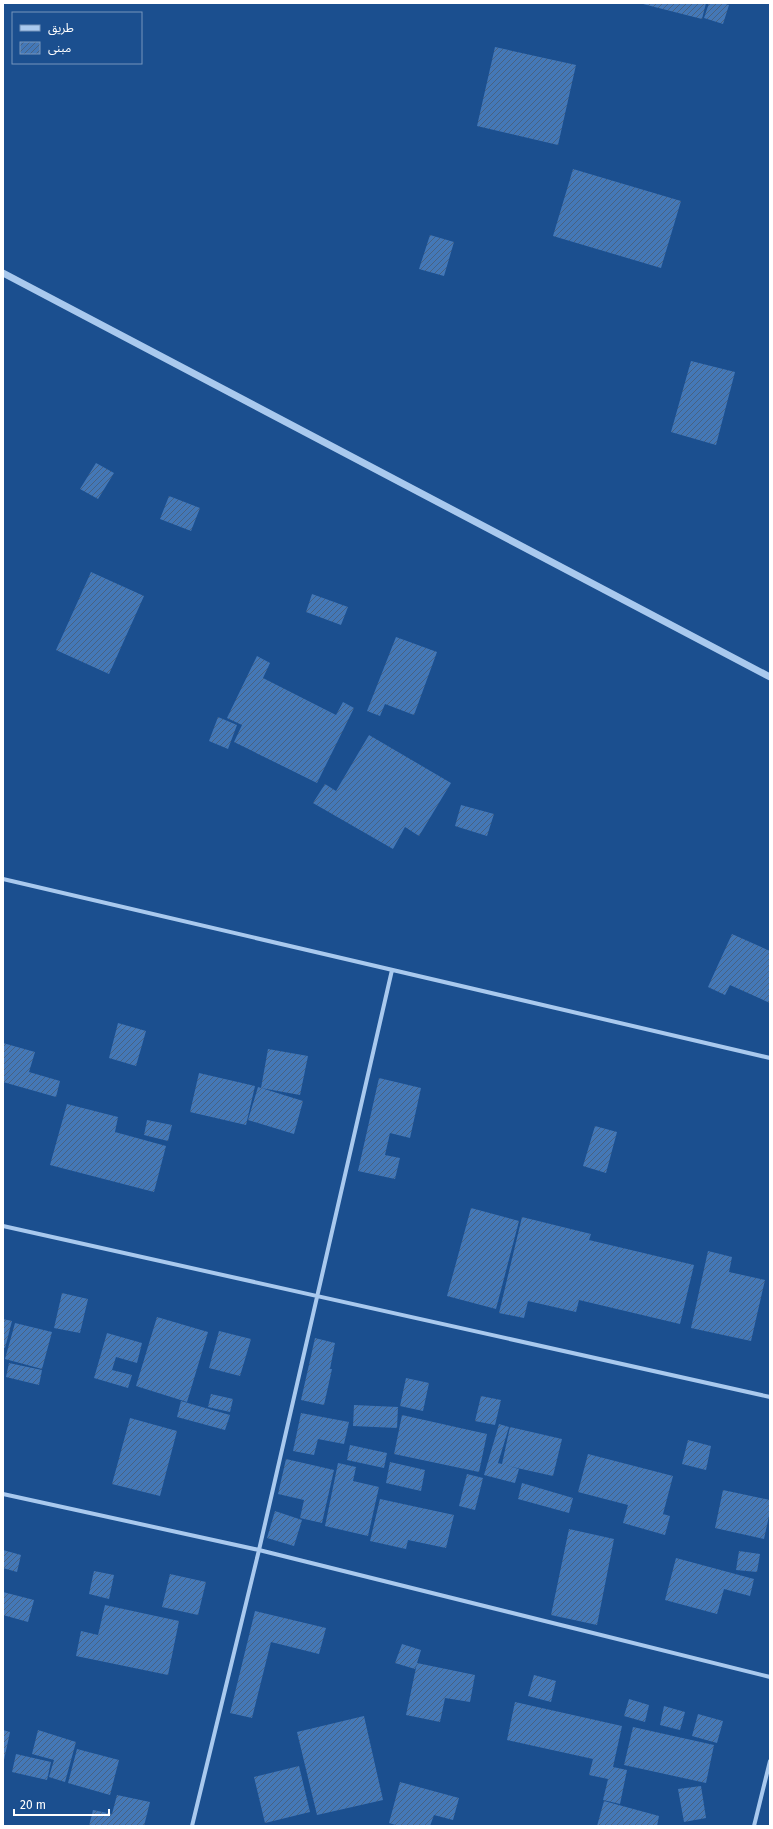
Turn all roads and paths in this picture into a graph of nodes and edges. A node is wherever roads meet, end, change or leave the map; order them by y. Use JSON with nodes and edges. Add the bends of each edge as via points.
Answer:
{"nodes":[{"id":1,"x":3,"y":273,"type":"edge"},
{"id":2,"x":770,"y":677,"type":"edge"},
{"id":3,"x":3,"y":879,"type":"edge"},
{"id":4,"x":392,"y":970,"type":"junction"},
{"id":5,"x":770,"y":1058,"type":"edge"},
{"id":6,"x":3,"y":1226,"type":"edge"},
{"id":7,"x":318,"y":1296,"type":"junction"},
{"id":8,"x":770,"y":1397,"type":"edge"},
{"id":9,"x":3,"y":1494,"type":"edge"},
{"id":10,"x":259,"y":1550,"type":"junction"},
{"id":11,"x":770,"y":1676,"type":"edge"},
{"id":12,"x":770,"y":1761,"type":"edge"},
{"id":13,"x":192,"y":1826,"type":"edge"},
{"id":14,"x":754,"y":1826,"type":"edge"}],
"edges":[{"from":1,"to":2,"type":"street"},
{"from":3,"to":4,"type":"street"},
{"from":4,"to":5,"type":"street"},
{"from":4,"to":7,"type":"street"},
{"from":6,"to":7,"type":"street"},
{"from":7,"to":8,"type":"street"},
{"from":7,"to":10,"type":"street"},
{"from":9,"to":10,"type":"street"},
{"from":10,"to":11,"type":"street"},
{"from":10,"to":13,"type":"street"},
{"from":12,"to":14,"type":"street"}]}
